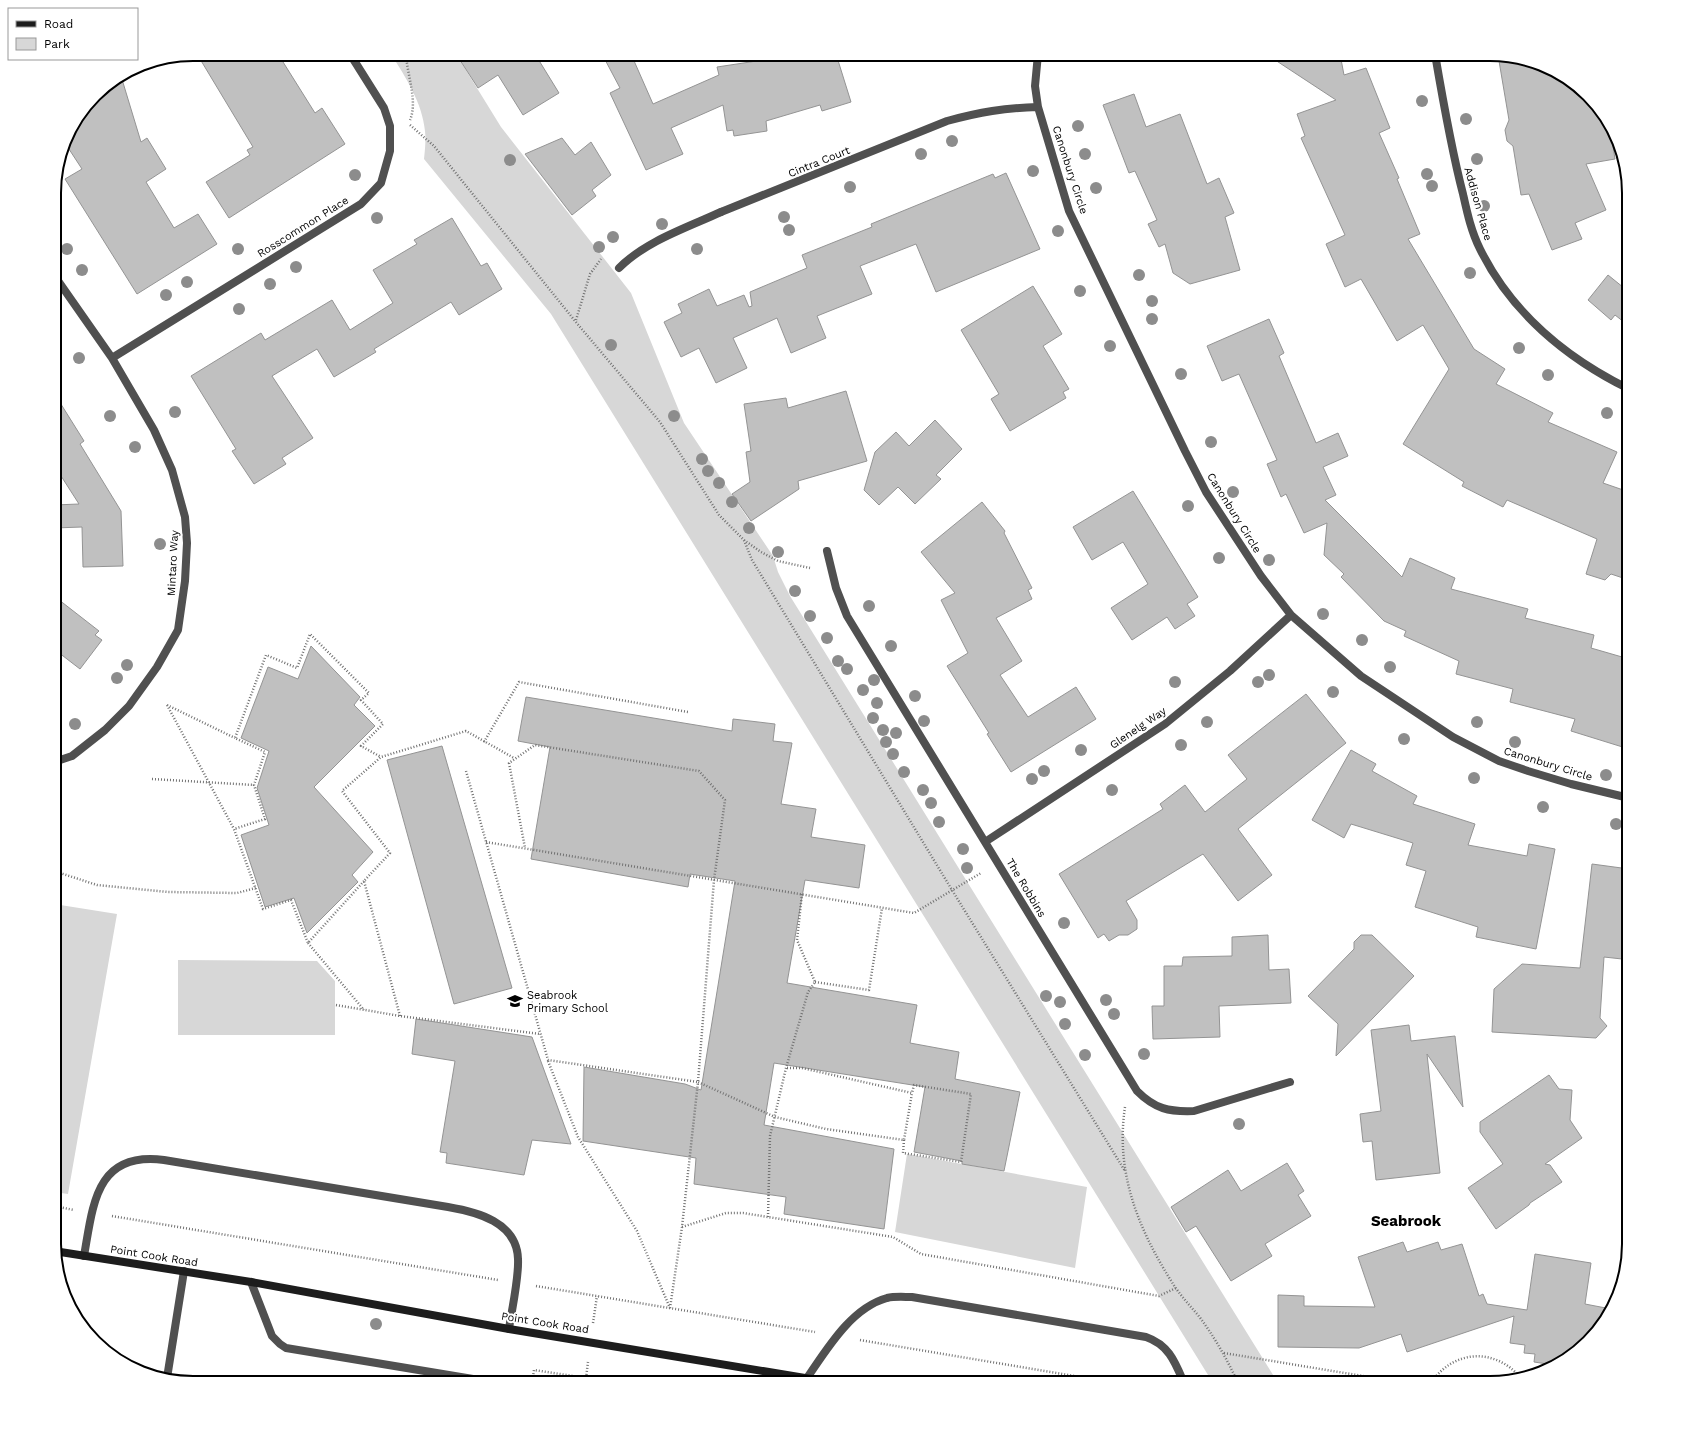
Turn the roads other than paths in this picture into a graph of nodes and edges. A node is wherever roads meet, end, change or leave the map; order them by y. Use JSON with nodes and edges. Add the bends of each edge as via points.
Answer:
{"nodes":[{"id":1,"x":354,"y":61,"type":"edge"},
{"id":2,"x":1037,"y":61,"type":"edge"},
{"id":3,"x":1436,"y":61,"type":"edge"},
{"id":4,"x":1038,"y":107,"type":"junction"},
{"id":5,"x":618,"y":268,"type":"dead end"},
{"id":6,"x":61,"y":284,"type":"edge"},
{"id":7,"x":112,"y":358,"type":"junction"},
{"id":8,"x":1622,"y":386,"type":"edge"},
{"id":9,"x":827,"y":550,"type":"dead end"},
{"id":10,"x":1291,"y":615,"type":"junction"},
{"id":11,"x":61,"y":760,"type":"edge"},
{"id":12,"x":1622,"y":796,"type":"edge"},
{"id":13,"x":984,"y":842,"type":"junction"},
{"id":14,"x":1290,"y":1082,"type":"dead end"},
{"id":15,"x":61,"y":1252,"type":"edge"},
{"id":16,"x":84,"y":1256,"type":"junction"},
{"id":17,"x":184,"y":1271,"type":"junction"},
{"id":18,"x":251,"y":1282,"type":"junction"},
{"id":19,"x":509,"y":1329,"type":"junction"},
{"id":20,"x":168,"y":1373,"type":"edge"},
{"id":21,"x":455,"y":1376,"type":"edge"},
{"id":22,"x":795,"y":1376,"type":"edge"},
{"id":23,"x":808,"y":1376,"type":"edge"},
{"id":24,"x":1181,"y":1376,"type":"edge"}],
"edges":[{"from":1,"to":7,"type":"street","name":"Rosscommon Place","via":[[384,108],[390,126],[390,152],[381,184],[361,204]]},
{"from":2,"to":4,"type":"street","name":"Canonbury Circle","via":[[1035,86]]},
{"from":3,"to":8,"type":"street","name":"Addison Place","via":[[1454,161],[1472,229],[1480,249],[1504,290],[1538,327],[1560,347]]},
{"from":4,"to":5,"type":"street","name":"Cintra Court","via":[[1005,108],[947,121],[721,212],[648,246]]},
{"from":4,"to":10,"type":"street","name":"Canonbury Circle","via":[[1069,211],[1185,451],[1206,492],[1261,576]]},
{"from":6,"to":7,"type":"street","name":"Mintaro Way"},
{"from":7,"to":11,"type":"street","name":"Mintaro Way","via":[[154,430],[172,470],[185,517],[185,581],[178,630],[157,667],[128,706],[105,730],[72,756]]},
{"from":9,"to":13,"type":"street","name":"The Robbins","via":[[836,588],[847,616]]},
{"from":10,"to":12,"type":"street","name":"Canonbury Circle","via":[[1361,676],[1453,737],[1528,771]]},
{"from":10,"to":13,"type":"street","name":"Glenelg Way","via":[[1230,671],[1165,724]]},
{"from":13,"to":14,"type":"street","name":"The Robbins","via":[[1132,1086],[1146,1100],[1163,1109],[1194,1111]]},
{"from":15,"to":16,"type":"main road","name":"Point Cook Road"},
{"from":16,"to":17,"type":"main road","name":"Point Cook Road"},
{"from":16,"to":19,"type":"street","via":[[92,1212],[101,1184],[118,1168],[139,1160],[151,1159],[433,1204],[485,1216],[506,1230],[517,1249],[518,1258]]},
{"from":17,"to":18,"type":"main road","name":"Point Cook Road"},
{"from":17,"to":20,"type":"street"},
{"from":18,"to":19,"type":"main road","name":"Point Cook Road"},
{"from":18,"to":21,"type":"street","via":[[272,1336],[286,1348]]},
{"from":19,"to":22,"type":"main road","name":"Point Cook Road"},
{"from":23,"to":24,"type":"street","via":[[836,1336],[861,1312],[887,1298],[912,1297],[1146,1337],[1157,1341],[1166,1349]]}]}
